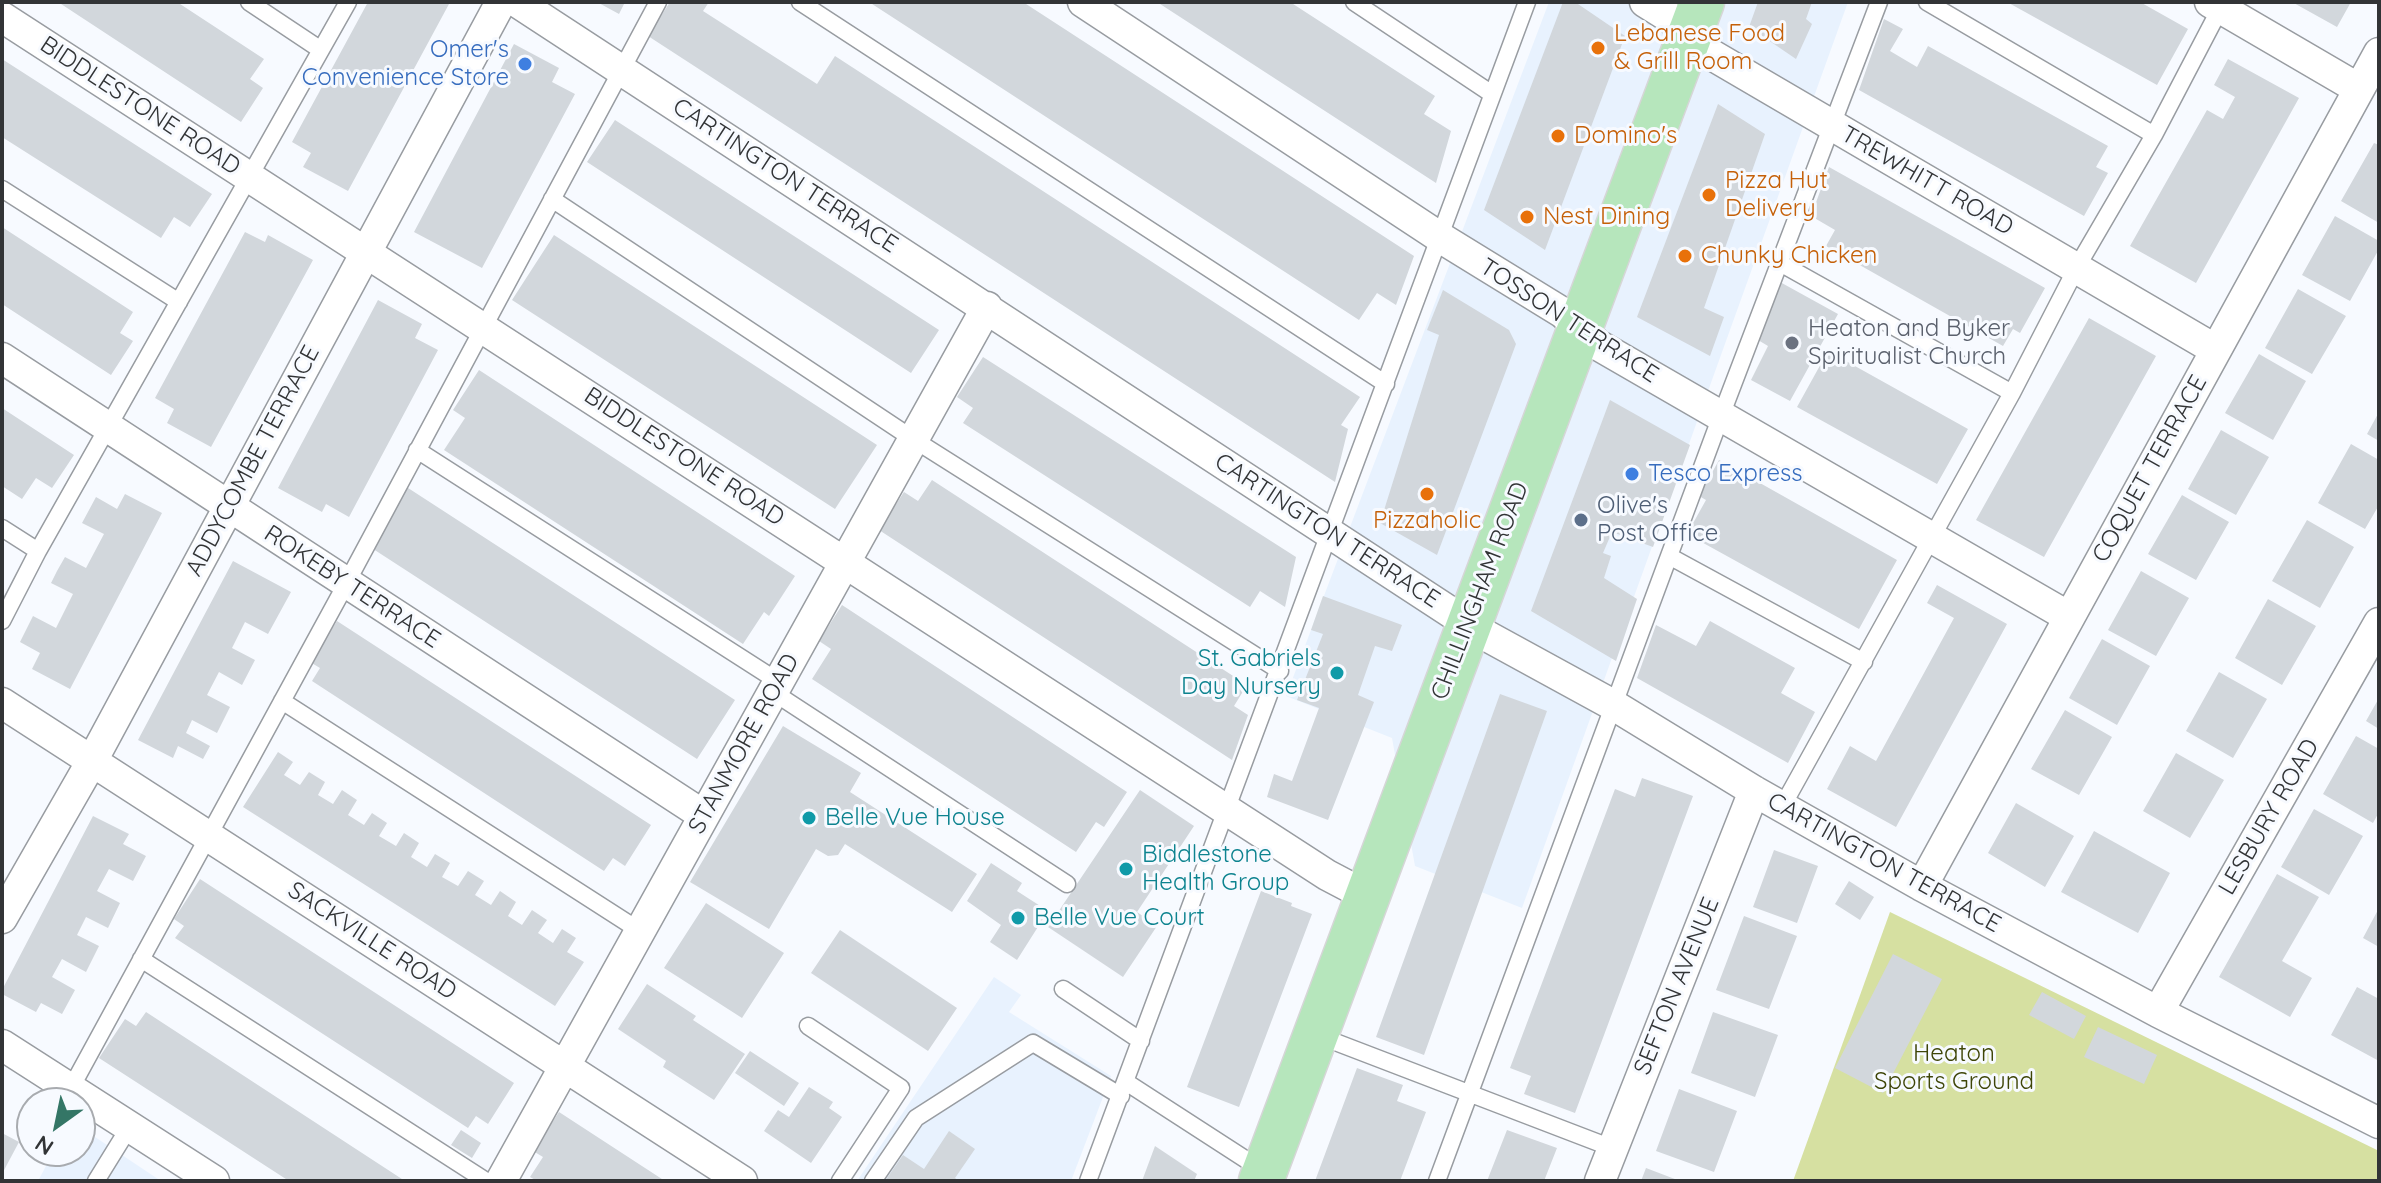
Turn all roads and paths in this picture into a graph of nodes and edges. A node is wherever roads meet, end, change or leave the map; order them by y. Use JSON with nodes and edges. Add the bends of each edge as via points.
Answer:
{"nodes":[{"id":1,"x":249,"y":2,"type":"edge"},
{"id":2,"x":348,"y":2,"type":"edge"},
{"id":3,"x":501,"y":2,"type":"edge"},
{"id":4,"x":517,"y":2,"type":"edge"},
{"id":5,"x":658,"y":2,"type":"edge"},
{"id":6,"x":800,"y":2,"type":"edge"},
{"id":7,"x":1083,"y":2,"type":"edge"},
{"id":8,"x":1354,"y":2,"type":"edge"},
{"id":9,"x":1527,"y":2,"type":"edge"},
{"id":10,"x":1645,"y":2,"type":"edge"},
{"id":11,"x":1879,"y":2,"type":"edge"},
{"id":12,"x":1927,"y":2,"type":"edge"},
{"id":13,"x":2218,"y":4,"type":"edge"},
{"id":14,"x":2,"y":17,"type":"edge"},
{"id":15,"x":1695,"y":19,"type":"edge"},
{"id":16,"x":321,"y":50,"type":"junction"},
{"id":17,"x":2379,"y":53,"type":"edge"},
{"id":18,"x":621,"y":70,"type":"junction"},
{"id":19,"x":2359,"y":89,"type":"junction"},
{"id":20,"x":1492,"y":94,"type":"junction"},
{"id":21,"x":1833,"y":126,"type":"junction"},
{"id":22,"x":2154,"y":135,"type":"junction"},
{"id":23,"x":250,"y":177,"type":"junction"},
{"id":24,"x":2,"y":189,"type":"edge"},
{"id":25,"x":552,"y":199,"type":"junction"},
{"id":26,"x":1441,"y":238,"type":"junction"},
{"id":27,"x":366,"y":252,"type":"junction"},
{"id":28,"x":1780,"y":263,"type":"junction"},
{"id":29,"x":2077,"y":267,"type":"junction"},
{"id":30,"x":179,"y":302,"type":"junction"},
{"id":31,"x":987,"y":307,"type":"junction"},
{"id":32,"x":483,"y":327,"type":"junction"},
{"id":33,"x":1580,"y":328,"type":"junction"},
{"id":34,"x":2216,"y":350,"type":"junction"},
{"id":35,"x":2,"y":358,"type":"edge"},
{"id":36,"x":1386,"y":384,"type":"junction"},
{"id":37,"x":2012,"y":393,"type":"junction"},
{"id":38,"x":1721,"y":416,"type":"junction"},
{"id":39,"x":108,"y":427,"type":"junction"},
{"id":40,"x":913,"y":439,"type":"junction"},
{"id":41,"x":417,"y":450,"type":"junction"},
{"id":42,"x":228,"y":505,"type":"junction"},
{"id":43,"x":2,"y":528,"type":"edge"},
{"id":44,"x":1331,"y":534,"type":"junction"},
{"id":45,"x":1932,"y":539,"type":"junction"},
{"id":46,"x":38,"y":551,"type":"junction"},
{"id":47,"x":1669,"y":556,"type":"junction"},
{"id":48,"x":845,"y":561,"type":"junction"},
{"id":49,"x":346,"y":584,"type":"junction"},
{"id":50,"x":2069,"y":617,"type":"junction"},
{"id":51,"x":2,"y":621,"type":"edge"},
{"id":52,"x":1468,"y":623,"type":"junction"},
{"id":53,"x":2379,"y":623,"type":"edge"},
{"id":54,"x":1864,"y":662,"type":"junction"},
{"id":55,"x":1280,"y":671,"type":"junction"},
{"id":56,"x":776,"y":687,"type":"junction"},
{"id":57,"x":282,"y":701,"type":"junction"},
{"id":58,"x":2,"y":703,"type":"edge"},
{"id":59,"x":1615,"y":706,"type":"junction"},
{"id":60,"x":92,"y":761,"type":"junction"},
{"id":61,"x":1754,"y":791,"type":"junction"},
{"id":62,"x":1782,"y":807,"type":"junction"},
{"id":63,"x":1228,"y":810,"type":"junction"},
{"id":64,"x":703,"y":815,"type":"junction"},
{"id":65,"x":208,"y":836,"type":"junction"},
{"id":66,"x":1067,"y":884,"type":"dead end"},
{"id":67,"x":1922,"y":886,"type":"junction"},
{"id":68,"x":1367,"y":896,"type":"junction"},
{"id":69,"x":2,"y":918,"type":"edge"},
{"id":70,"x":640,"y":931,"type":"junction"},
{"id":71,"x":141,"y":959,"type":"junction"},
{"id":72,"x":1063,"y":989,"type":"dead end"},
{"id":73,"x":2158,"y":1012,"type":"junction"},
{"id":74,"x":808,"y":1026,"type":"dead end"},
{"id":75,"x":1316,"y":1035,"type":"junction"},
{"id":76,"x":1141,"y":1041,"type":"junction"},
{"id":77,"x":2,"y":1045,"type":"edge"},
{"id":78,"x":565,"y":1066,"type":"junction"},
{"id":79,"x":69,"y":1087,"type":"edge"},
{"id":80,"x":72,"y":1087,"type":"edge"},
{"id":81,"x":1123,"y":1089,"type":"junction"},
{"id":82,"x":1470,"y":1093,"type":"junction"},
{"id":83,"x":96,"y":1104,"type":"edge"},
{"id":84,"x":2379,"y":1123,"type":"edge"},
{"id":85,"x":130,"y":1126,"type":"junction"},
{"id":86,"x":1612,"y":1148,"type":"junction"},
{"id":87,"x":1263,"y":1176,"type":"edge"},
{"id":88,"x":96,"y":1181,"type":"edge"},
{"id":89,"x":214,"y":1181,"type":"edge"},
{"id":90,"x":486,"y":1181,"type":"edge"},
{"id":91,"x":501,"y":1181,"type":"edge"},
{"id":92,"x":742,"y":1181,"type":"edge"},
{"id":93,"x":840,"y":1181,"type":"edge"},
{"id":94,"x":873,"y":1181,"type":"edge"},
{"id":95,"x":1088,"y":1181,"type":"edge"},
{"id":96,"x":1437,"y":1181,"type":"edge"},
{"id":97,"x":1600,"y":1181,"type":"edge"}],
"edges":[{"from":1,"to":16,"type":"lane"},
{"from":2,"to":16,"type":"lane"},
{"from":3,"to":27,"type":"street","name":"ADDYCOMBE TERRACE"},
{"from":4,"to":18,"type":"street","name":"CARTINGTON TERRACE"},
{"from":5,"to":18,"type":"lane"},
{"from":6,"to":36,"type":"lane"},
{"from":7,"to":26,"type":"street","name":"TOSSON TERRACE"},
{"from":8,"to":20,"type":"lane"},
{"from":9,"to":20,"type":"lane"},
{"from":10,"to":15,"type":"street","name":"TREWHITT ROAD","via":[[1669,17]]},
{"from":11,"to":21,"type":"lane"},
{"from":12,"to":22,"type":"lane"},
{"from":13,"to":19,"type":"street"},
{"from":13,"to":22,"type":"lane"},
{"from":14,"to":23,"type":"street","name":"BIDDLESTONE ROAD"},
{"from":15,"to":21,"type":"street","name":"TREWHITT ROAD","via":[[1712,55]]},
{"from":15,"to":33,"type":"main road","name":"CHILLINGHAM ROAD"},
{"from":16,"to":23,"type":"lane"},
{"from":17,"to":19,"type":"street","name":"COQUET TERRACE"},
{"from":18,"to":25,"type":"lane"},
{"from":18,"to":31,"type":"street","name":"CARTINGTON TERRACE"},
{"from":19,"to":34,"type":"street","name":"COQUET TERRACE"},
{"from":20,"to":26,"type":"lane"},
{"from":21,"to":28,"type":"lane"},
{"from":21,"to":29,"type":"street","name":"TREWHITT ROAD"},
{"from":22,"to":29,"type":"lane"},
{"from":23,"to":27,"type":"street","name":"BIDDLESTONE ROAD"},
{"from":23,"to":30,"type":"lane"},
{"from":24,"to":30,"type":"lane"},
{"from":25,"to":32,"type":"lane"},
{"from":25,"to":40,"type":"lane"},
{"from":26,"to":33,"type":"street","name":"TOSSON TERRACE"},
{"from":26,"to":36,"type":"lane"},
{"from":27,"to":32,"type":"street","name":"BIDDLESTONE ROAD"},
{"from":27,"to":42,"type":"street","name":"ADDYCOMBE TERRACE"},
{"from":28,"to":37,"type":"lane"},
{"from":28,"to":38,"type":"lane"},
{"from":29,"to":34,"type":"street","name":"TREWHITT ROAD"},
{"from":29,"to":37,"type":"lane"},
{"from":30,"to":39,"type":"lane"},
{"from":31,"to":40,"type":"street","name":"STANMORE ROAD"},
{"from":31,"to":44,"type":"street","name":"CARTINGTON TERRACE"},
{"from":32,"to":41,"type":"lane"},
{"from":32,"to":48,"type":"street","name":"BIDDLESTONE ROAD"},
{"from":33,"to":38,"type":"street","name":"TOSSON TERRACE","via":[[1598,345]]},
{"from":33,"to":52,"type":"main road","name":"CHILLINGHAM ROAD"},
{"from":34,"to":50,"type":"street","name":"COQUET TERRACE"},
{"from":35,"to":39,"type":"street","name":"ROKEBY TERRACE"},
{"from":36,"to":44,"type":"lane"},
{"from":37,"to":45,"type":"lane"},
{"from":38,"to":45,"type":"street","name":"TOSSON TERRACE"},
{"from":38,"to":47,"type":"lane"},
{"from":39,"to":42,"type":"street","name":"ROKEBY TERRACE"},
{"from":39,"to":46,"type":"lane"},
{"from":40,"to":48,"type":"street","name":"STANMORE ROAD"},
{"from":40,"to":55,"type":"lane"},
{"from":41,"to":49,"type":"lane"},
{"from":41,"to":56,"type":"lane"},
{"from":42,"to":49,"type":"street","name":"ROKEBY TERRACE"},
{"from":42,"to":60,"type":"street","name":"ADDYCOMBE TERRACE"},
{"from":43,"to":46,"type":"lane"},
{"from":44,"to":52,"type":"street","name":"CARTINGTON TERRACE"},
{"from":44,"to":55,"type":"lane"},
{"from":45,"to":50,"type":"street","name":"TOSSON TERRACE"},
{"from":45,"to":54,"type":"lane"},
{"from":46,"to":51,"type":"lane"},
{"from":47,"to":54,"type":"lane"},
{"from":47,"to":59,"type":"lane"},
{"from":48,"to":56,"type":"street","name":"STANMORE ROAD"},
{"from":48,"to":63,"type":"street","name":"BIDDLESTONE ROAD"},
{"from":49,"to":57,"type":"lane"},
{"from":49,"to":64,"type":"street","name":"ROKEBY TERRACE"},
{"from":50,"to":67,"type":"street","name":"COQUET TERRACE"},
{"from":52,"to":59,"type":"street","name":"CARTINGTON TERRACE"},
{"from":52,"to":68,"type":"main road","name":"CHILLINGHAM ROAD"},
{"from":53,"to":73,"type":"street","name":"LESBURY ROAD"},
{"from":54,"to":62,"type":"lane"},
{"from":55,"to":63,"type":"lane"},
{"from":56,"to":64,"type":"street","name":"STANMORE ROAD"},
{"from":56,"to":66,"type":"lane"},
{"from":57,"to":65,"type":"lane"},
{"from":57,"to":70,"type":"lane"},
{"from":58,"to":60,"type":"street","name":"SACKVILLE ROAD"},
{"from":59,"to":61,"type":"street","name":"CARTINGTON TERRACE"},
{"from":59,"to":82,"type":"lane"},
{"from":60,"to":65,"type":"street","name":"SACKVILLE ROAD"},
{"from":60,"to":69,"type":"street","name":"ADDYCOMBE TERRACE"},
{"from":61,"to":62,"type":"street","name":"CARTINGTON TERRACE"},
{"from":61,"to":86,"type":"street","name":"SEFTON AVENUE"},
{"from":62,"to":67,"type":"street","name":"CARTINGTON TERRACE"},
{"from":63,"to":68,"type":"street","name":"BIDDLESTONE ROAD"},
{"from":63,"to":76,"type":"lane"},
{"from":64,"to":70,"type":"street","name":"STANMORE ROAD"},
{"from":65,"to":71,"type":"lane"},
{"from":65,"to":78,"type":"street","name":"SACKVILLE ROAD"},
{"from":67,"to":73,"type":"street","name":"CARTINGTON TERRACE"},
{"from":68,"to":75,"type":"main road","name":"CHILLINGHAM ROAD"},
{"from":70,"to":78,"type":"street","name":"STANMORE ROAD"},
{"from":71,"to":80,"type":"lane"},
{"from":71,"to":90,"type":"lane"},
{"from":72,"to":76,"type":"lane"},
{"from":73,"to":84,"type":"street","name":"CARTINGTON TERRACE"},
{"from":74,"to":93,"type":"lane","via":[[901,1088]]},
{"from":75,"to":82,"type":"lane"},
{"from":75,"to":87,"type":"main road","name":"CHILLINGHAM ROAD"},
{"from":76,"to":81,"type":"lane"},
{"from":77,"to":79,"type":"street"},
{"from":78,"to":91,"type":"street","name":"STANMORE ROAD"},
{"from":78,"to":92,"type":"street","name":"SACKVILLE ROAD"},
{"from":81,"to":87,"type":"lane"},
{"from":81,"to":94,"type":"lane","via":[[1033,1043],[916,1118]]},
{"from":81,"to":95,"type":"lane"},
{"from":82,"to":86,"type":"lane"},
{"from":82,"to":96,"type":"lane"},
{"from":83,"to":85,"type":"street"},
{"from":85,"to":88,"type":"lane"},
{"from":85,"to":89,"type":"street"},
{"from":86,"to":97,"type":"street","name":"SEFTON AVENUE"}]}
